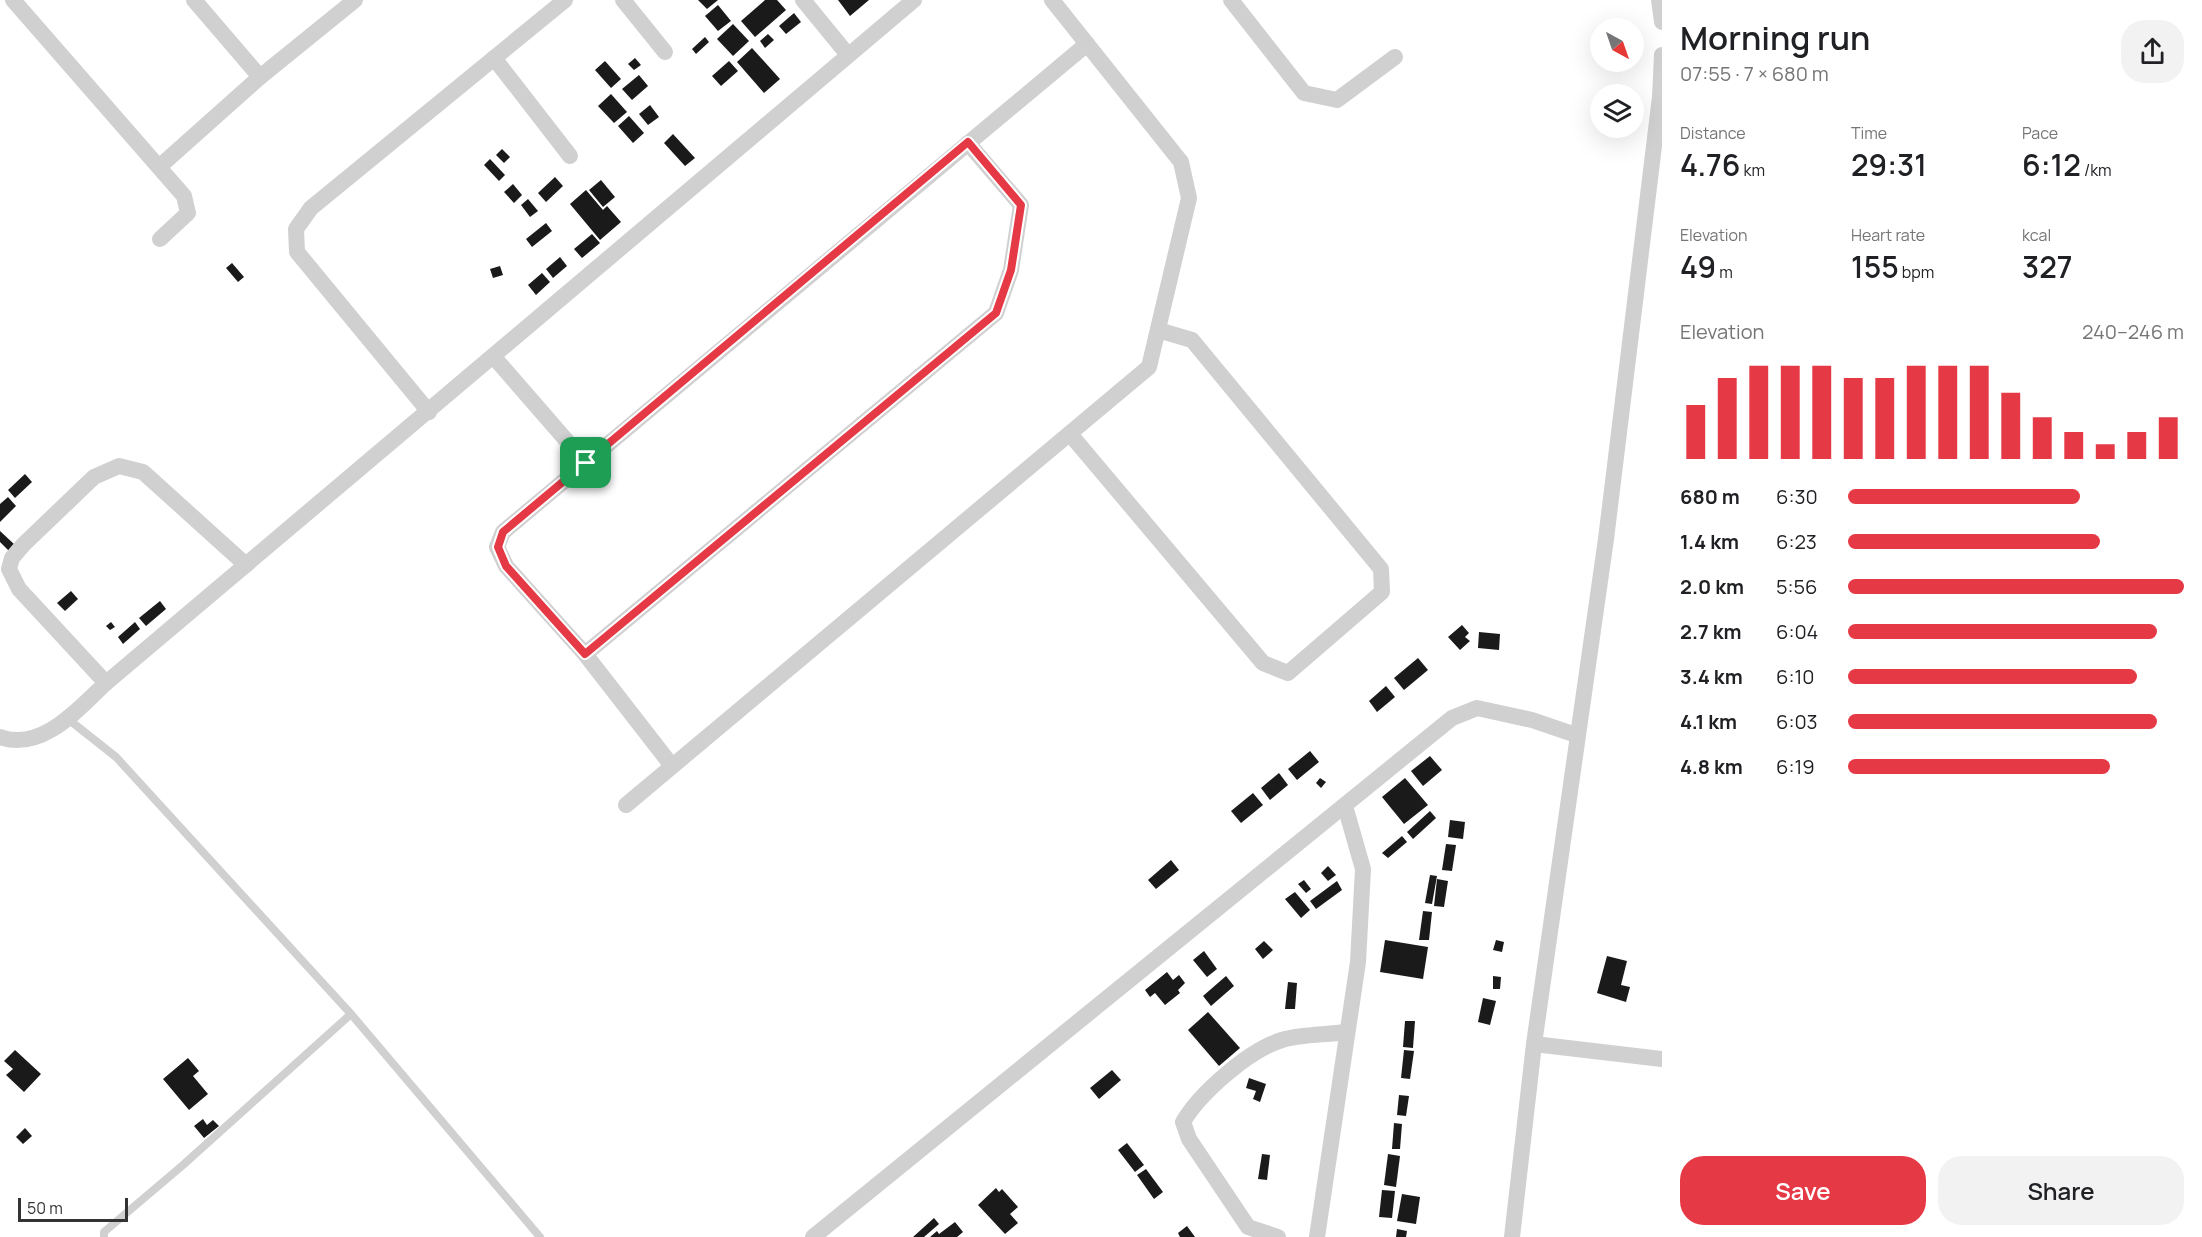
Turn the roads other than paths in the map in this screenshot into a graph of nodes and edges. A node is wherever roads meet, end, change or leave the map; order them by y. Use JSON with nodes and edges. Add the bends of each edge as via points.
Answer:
{"nodes":[{"id":1,"x":13,"y":0,"type":"edge"},
{"id":2,"x":194,"y":0,"type":"edge"},
{"id":3,"x":355,"y":0,"type":"edge"},
{"id":4,"x":623,"y":0,"type":"edge"},
{"id":5,"x":803,"y":0,"type":"edge"},
{"id":6,"x":914,"y":0,"type":"edge"},
{"id":7,"x":1053,"y":0,"type":"edge"},
{"id":8,"x":1231,"y":0,"type":"edge"},
{"id":9,"x":1659,"y":0,"type":"edge"},
{"id":10,"x":562,"y":1,"type":"edge"},
{"id":11,"x":1662,"y":22,"type":"edge"},
{"id":12,"x":1087,"y":44,"type":"junction"},
{"id":13,"x":665,"y":52,"type":"dead end"},
{"id":14,"x":848,"y":55,"type":"junction"},
{"id":15,"x":1662,"y":56,"type":"edge"},
{"id":16,"x":1395,"y":57,"type":"dead end"},
{"id":17,"x":494,"y":58,"type":"junction"},
{"id":18,"x":260,"y":77,"type":"junction"},
{"id":19,"x":1661,"y":98,"type":"edge"},
{"id":20,"x":968,"y":142,"type":"junction"},
{"id":21,"x":570,"y":156,"type":"dead end"},
{"id":22,"x":159,"y":167,"type":"junction"},
{"id":23,"x":160,"y":239,"type":"dead end"},
{"id":24,"x":1158,"y":330,"type":"junction"},
{"id":25,"x":493,"y":356,"type":"junction"},
{"id":26,"x":429,"y":412,"type":"junction"},
{"id":27,"x":1070,"y":434,"type":"junction"},
{"id":28,"x":586,"y":463,"type":"junction"},
{"id":29,"x":246,"y":565,"type":"junction"},
{"id":30,"x":585,"y":654,"type":"junction"},
{"id":31,"x":106,"y":683,"type":"junction"},
{"id":32,"x":68,"y":719,"type":"junction"},
{"id":33,"x":1576,"y":735,"type":"junction"},
{"id":34,"x":0,"y":737,"type":"edge"},
{"id":35,"x":672,"y":766,"type":"junction"},
{"id":36,"x":626,"y":805,"type":"dead end"},
{"id":37,"x":1345,"y":806,"type":"junction"},
{"id":38,"x":351,"y":1014,"type":"junction"},
{"id":39,"x":1346,"y":1032,"type":"junction"},
{"id":40,"x":1534,"y":1044,"type":"junction"},
{"id":41,"x":1662,"y":1059,"type":"edge"},
{"id":42,"x":104,"y":1237,"type":"edge"},
{"id":43,"x":540,"y":1237,"type":"edge"},
{"id":44,"x":813,"y":1237,"type":"edge"},
{"id":45,"x":1278,"y":1237,"type":"edge"},
{"id":46,"x":1317,"y":1237,"type":"edge"},
{"id":47,"x":1512,"y":1237,"type":"edge"}],
"edges":[{"from":1,"to":22,"type":"street"},
{"from":2,"to":18,"type":"street"},
{"from":3,"to":18,"type":"street"},
{"from":4,"to":13,"type":"street"},
{"from":5,"to":14,"type":"street"},
{"from":6,"to":14,"type":"street"},
{"from":7,"to":12,"type":"street"},
{"from":8,"to":16,"type":"street","via":[[1304,93],[1337,100]]},
{"from":9,"to":11,"type":"street"},
{"from":10,"to":17,"type":"street"},
{"from":12,"to":20,"type":"street"},
{"from":12,"to":24,"type":"street","via":[[1181,162],[1189,198]]},
{"from":14,"to":25,"type":"street"},
{"from":15,"to":19,"type":"street"},
{"from":17,"to":21,"type":"street"},
{"from":17,"to":26,"type":"street","via":[[311,208],[296,229],[297,252]]},
{"from":18,"to":22,"type":"street"},
{"from":19,"to":33,"type":"street","via":[[1606,539]]},
{"from":20,"to":28,"type":"street"},
{"from":20,"to":30,"type":"street","via":[[1021,205],[1011,270],[996,313]]},
{"from":22,"to":23,"type":"street","via":[[184,195],[188,213]]},
{"from":24,"to":27,"type":"street","via":[[1149,367]]},
{"from":24,"to":27,"type":"street","via":[[1192,340],[1381,569],[1382,592],[1288,673],[1263,663]]},
{"from":25,"to":26,"type":"street"},
{"from":25,"to":28,"type":"street"},
{"from":26,"to":29,"type":"street"},
{"from":27,"to":35,"type":"street"},
{"from":28,"to":30,"type":"street","via":[[503,532],[498,547],[506,566]]},
{"from":29,"to":31,"type":"street"},
{"from":29,"to":31,"type":"street","via":[[143,472],[119,466],[94,477],[23,545],[9,569],[19,589]]},
{"from":30,"to":35,"type":"street"},
{"from":31,"to":32,"type":"street"},
{"from":32,"to":34,"type":"street","via":[[31,740]]},
{"from":32,"to":38,"type":"lane","via":[[116,757]]},
{"from":33,"to":37,"type":"street","via":[[1477,708],[1465,711]]},
{"from":33,"to":40,"type":"street"},
{"from":35,"to":36,"type":"street"},
{"from":37,"to":39,"type":"street","via":[[1363,869],[1358,962]]},
{"from":37,"to":44,"type":"street"},
{"from":38,"to":42,"type":"lane","via":[[104,1232]]},
{"from":38,"to":43,"type":"lane"},
{"from":39,"to":45,"type":"street","via":[[1282,1040],[1253,1053],[1192,1107],[1183,1122],[1189,1139],[1248,1227]]},
{"from":39,"to":46,"type":"street"},
{"from":40,"to":41,"type":"street"},
{"from":40,"to":47,"type":"street"}]}
